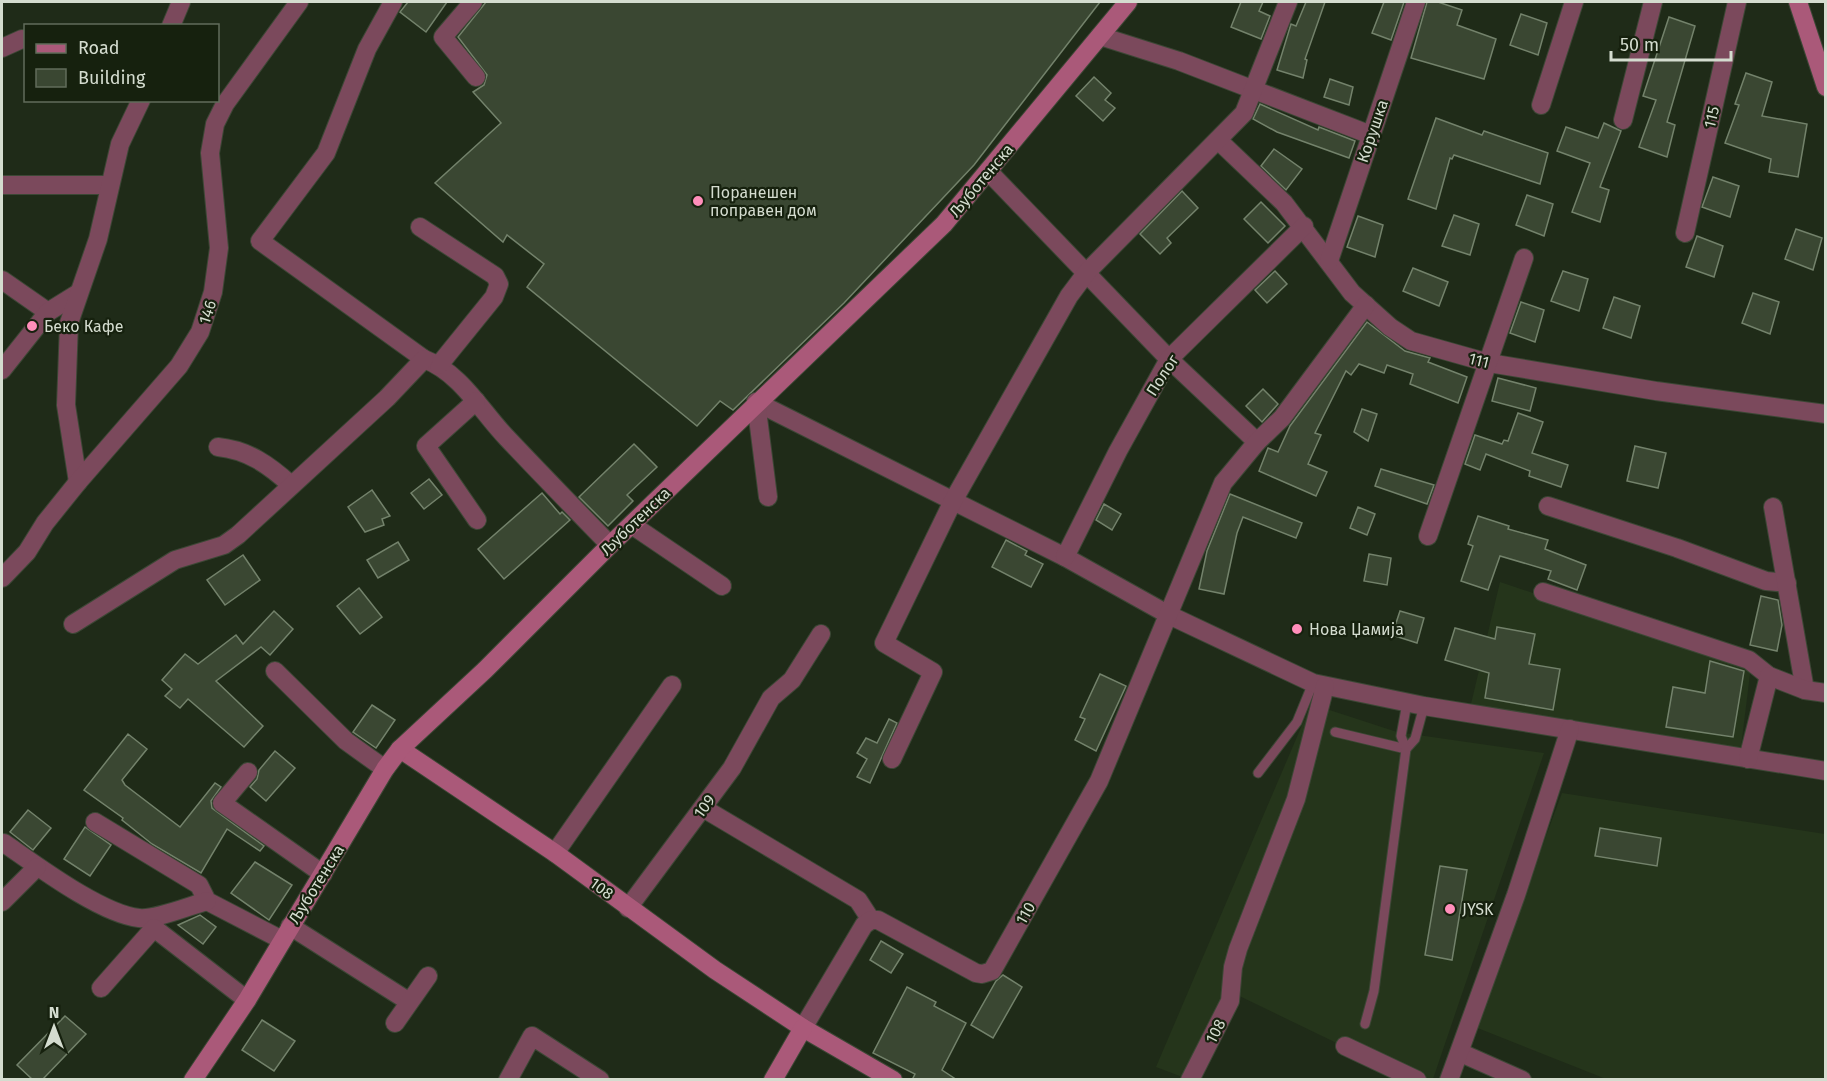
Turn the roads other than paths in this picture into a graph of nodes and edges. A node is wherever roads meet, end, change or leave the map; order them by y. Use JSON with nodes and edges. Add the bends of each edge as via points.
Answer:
{"nodes":[{"id":1,"x":299,"y":2,"type":"edge"},
{"id":2,"x":393,"y":2,"type":"edge"},
{"id":3,"x":473,"y":2,"type":"edge"},
{"id":4,"x":1128,"y":2,"type":"edge"},
{"id":5,"x":1288,"y":2,"type":"edge"},
{"id":6,"x":1416,"y":2,"type":"edge"},
{"id":7,"x":1574,"y":2,"type":"edge"},
{"id":8,"x":1653,"y":2,"type":"edge"},
{"id":9,"x":1737,"y":2,"type":"edge"},
{"id":10,"x":1798,"y":2,"type":"edge"},
{"id":11,"x":1100,"y":36,"type":"junction"},
{"id":12,"x":22,"y":39,"type":"dead end"},
{"id":13,"x":2,"y":48,"type":"edge"},
{"id":14,"x":476,"y":77,"type":"dead end"},
{"id":15,"x":1826,"y":87,"type":"edge"},
{"id":16,"x":1254,"y":89,"type":"junction"},
{"id":17,"x":140,"y":102,"type":"edge"},
{"id":18,"x":1541,"y":105,"type":"dead end"},
{"id":19,"x":1623,"y":120,"type":"dead end"},
{"id":20,"x":1371,"y":135,"type":"junction"},
{"id":21,"x":1218,"y":140,"type":"junction"},
{"id":22,"x":988,"y":171,"type":"junction"},
{"id":23,"x":2,"y":185,"type":"edge"},
{"id":24,"x":110,"y":185,"type":"junction"},
{"id":25,"x":420,"y":226,"type":"dead end"},
{"id":26,"x":1304,"y":226,"type":"junction"},
{"id":27,"x":1684,"y":233,"type":"dead end"},
{"id":28,"x":1524,"y":258,"type":"dead end"},
{"id":29,"x":1329,"y":261,"type":"junction"},
{"id":30,"x":1087,"y":272,"type":"junction"},
{"id":31,"x":2,"y":280,"type":"edge"},
{"id":32,"x":77,"y":294,"type":"junction"},
{"id":33,"x":1366,"y":305,"type":"junction"},
{"id":34,"x":48,"y":312,"type":"junction"},
{"id":35,"x":1169,"y":359,"type":"junction"},
{"id":36,"x":432,"y":362,"type":"junction"},
{"id":37,"x":1489,"y":363,"type":"junction"},
{"id":38,"x":2,"y":370,"type":"edge"},
{"id":39,"x":476,"y":401,"type":"junction"},
{"id":40,"x":756,"y":402,"type":"junction"},
{"id":41,"x":1826,"y":414,"type":"edge"},
{"id":42,"x":1257,"y":442,"type":"junction"},
{"id":43,"x":218,"y":447,"type":"dead end"},
{"id":44,"x":78,"y":482,"type":"junction"},
{"id":45,"x":291,"y":485,"type":"junction"},
{"id":46,"x":768,"y":497,"type":"dead end"},
{"id":47,"x":953,"y":501,"type":"junction"},
{"id":48,"x":1548,"y":506,"type":"dead end"},
{"id":49,"x":1773,"y":507,"type":"dead end"},
{"id":50,"x":477,"y":520,"type":"dead end"},
{"id":51,"x":632,"y":525,"type":"junction"},
{"id":52,"x":1428,"y":536,"type":"dead end"},
{"id":53,"x":610,"y":545,"type":"junction"},
{"id":54,"x":1065,"y":557,"type":"junction"},
{"id":55,"x":2,"y":578,"type":"edge"},
{"id":56,"x":1787,"y":584,"type":"junction"},
{"id":57,"x":722,"y":586,"type":"dead end"},
{"id":58,"x":1543,"y":592,"type":"dead end"},
{"id":59,"x":1169,"y":615,"type":"junction"},
{"id":60,"x":73,"y":624,"type":"dead end"},
{"id":61,"x":821,"y":634,"type":"dead end"},
{"id":62,"x":275,"y":671,"type":"dead end"},
{"id":63,"x":1769,"y":676,"type":"junction"},
{"id":64,"x":1319,"y":684,"type":"junction"},
{"id":65,"x":672,"y":685,"type":"dead end"},
{"id":66,"x":1805,"y":690,"type":"junction"},
{"id":67,"x":1826,"y":693,"type":"edge"},
{"id":68,"x":1416,"y":705,"type":"junction"},
{"id":69,"x":1570,"y":729,"type":"junction"},
{"id":70,"x":1335,"y":732,"type":"dead end"},
{"id":71,"x":400,"y":749,"type":"junction"},
{"id":72,"x":1406,"y":749,"type":"junction"},
{"id":73,"x":892,"y":759,"type":"dead end"},
{"id":74,"x":1748,"y":759,"type":"junction"},
{"id":75,"x":385,"y":769,"type":"junction"},
{"id":76,"x":1826,"y":771,"type":"edge"},
{"id":77,"x":248,"y":772,"type":"dead end"},
{"id":78,"x":1258,"y":773,"type":"dead end"},
{"id":79,"x":703,"y":808,"type":"junction"},
{"id":80,"x":95,"y":822,"type":"dead end"},
{"id":81,"x":4,"y":843,"type":"dead end"},
{"id":82,"x":555,"y":853,"type":"junction"},
{"id":83,"x":37,"y":867,"type":"junction"},
{"id":84,"x":323,"y":874,"type":"junction"},
{"id":85,"x":207,"y":901,"type":"junction"},
{"id":86,"x":2,"y":902,"type":"edge"},
{"id":87,"x":628,"y":908,"type":"junction"},
{"id":88,"x":871,"y":920,"type":"junction"},
{"id":89,"x":286,"y":933,"type":"junction"},
{"id":90,"x":428,"y":976,"type":"dead end"},
{"id":91,"x":101,"y":988,"type":"dead end"},
{"id":92,"x":247,"y":1000,"type":"junction"},
{"id":93,"x":408,"y":1001,"type":"junction"},
{"id":94,"x":395,"y":1023,"type":"dead end"},
{"id":95,"x":1365,"y":1024,"type":"dead end"},
{"id":96,"x":803,"y":1028,"type":"junction"},
{"id":97,"x":1345,"y":1046,"type":"dead end"},
{"id":98,"x":1461,"y":1053,"type":"junction"},
{"id":99,"x":193,"y":1080,"type":"edge"},
{"id":100,"x":508,"y":1080,"type":"edge"},
{"id":101,"x":600,"y":1080,"type":"edge"},
{"id":102,"x":773,"y":1080,"type":"edge"},
{"id":103,"x":893,"y":1080,"type":"edge"},
{"id":104,"x":1190,"y":1080,"type":"edge"},
{"id":105,"x":1418,"y":1080,"type":"edge"},
{"id":106,"x":1449,"y":1080,"type":"edge"},
{"id":107,"x":1522,"y":1080,"type":"edge"}],
"edges":[{"from":1,"to":44,"type":"street","name":"146","via":[[225,104],[215,124],[210,153],[219,248],[213,292],[200,332],[164,384]]},
{"from":2,"to":36,"type":"street","via":[[367,49],[326,153],[260,241]]},
{"from":3,"to":14,"type":"street","via":[[443,37]]},
{"from":4,"to":11,"type":"main road","name":"Љуботенска"},
{"from":5,"to":16,"type":"street"},
{"from":6,"to":20,"type":"street","name":"Корушка"},
{"from":7,"to":18,"type":"street"},
{"from":8,"to":19,"type":"street"},
{"from":9,"to":27,"type":"street","name":"115"},
{"from":10,"to":15,"type":"main road"},
{"from":11,"to":16,"type":"street"},
{"from":11,"to":22,"type":"main road","name":"Љуботенска"},
{"from":12,"to":13,"type":"street"},
{"from":16,"to":20,"type":"street"},
{"from":16,"to":21,"type":"street","via":[[1245,113]]},
{"from":17,"to":24,"type":"street","via":[[120,144]]},
{"from":20,"to":29,"type":"street","name":"Корушка"},
{"from":21,"to":26,"type":"street","name":"111"},
{"from":21,"to":30,"type":"street"},
{"from":22,"to":30,"type":"street"},
{"from":22,"to":40,"type":"main road","name":"Љуботенска","via":[[944,224]]},
{"from":23,"to":24,"type":"street"},
{"from":24,"to":32,"type":"street","via":[[88,272]]},
{"from":25,"to":36,"type":"street","via":[[495,276],[499,284],[494,297]]},
{"from":26,"to":29,"type":"street","name":"111"},
{"from":26,"to":35,"type":"street","name":"Полог"},
{"from":28,"to":37,"type":"street"},
{"from":29,"to":33,"type":"street","name":"111"},
{"from":30,"to":35,"type":"street"},
{"from":30,"to":47,"type":"street","via":[[1063,306]]},
{"from":31,"to":34,"type":"street"},
{"from":32,"to":34,"type":"street"},
{"from":32,"to":44,"type":"street","via":[[69,323],[66,405]]},
{"from":33,"to":37,"type":"street","name":"111","via":[[1411,340]]},
{"from":33,"to":42,"type":"street","via":[[1288,410]]},
{"from":34,"to":38,"type":"street"},
{"from":35,"to":42,"type":"street"},
{"from":35,"to":54,"type":"street","name":"Полог"},
{"from":36,"to":39,"type":"street"},
{"from":36,"to":45,"type":"street"},
{"from":37,"to":41,"type":"street","name":"111"},
{"from":37,"to":52,"type":"street"},
{"from":39,"to":50,"type":"street","via":[[426,446]]},
{"from":39,"to":53,"type":"street"},
{"from":40,"to":46,"type":"street"},
{"from":40,"to":47,"type":"street"},
{"from":40,"to":51,"type":"main road","name":"Љуботенска"},
{"from":42,"to":59,"type":"street","via":[[1223,483]]},
{"from":43,"to":45,"type":"street","via":[[255,457]]},
{"from":44,"to":55,"type":"street","name":"146","via":[[27,552]]},
{"from":45,"to":60,"type":"street","via":[[224,545],[174,560]]},
{"from":47,"to":54,"type":"street"},
{"from":47,"to":73,"type":"street","via":[[884,643],[933,672]]},
{"from":48,"to":56,"type":"street","via":[[1766,581]]},
{"from":49,"to":56,"type":"street"},
{"from":51,"to":53,"type":"main road","name":"Љуботенска"},
{"from":51,"to":57,"type":"street"},
{"from":53,"to":71,"type":"main road","name":"Љуботенска"},
{"from":54,"to":59,"type":"street"},
{"from":56,"to":66,"type":"street"},
{"from":58,"to":63,"type":"street","via":[[1749,660]]},
{"from":59,"to":64,"type":"street"},
{"from":59,"to":88,"type":"street","name":"110","via":[[1099,782],[992,971],[976,973],[878,920]]},
{"from":61,"to":79,"type":"street","name":"109","via":[[792,680],[771,699],[732,768]]},
{"from":62,"to":75,"type":"street","via":[[346,741]]},
{"from":63,"to":66,"type":"street"},
{"from":63,"to":74,"type":"street"},
{"from":64,"to":68,"type":"street"},
{"from":64,"to":78,"type":"lane","via":[[1297,722]]},
{"from":64,"to":104,"type":"street","name":"108","via":[[1296,799],[1238,949],[1230,1001]]},
{"from":65,"to":82,"type":"street"},
{"from":66,"to":67,"type":"street"},
{"from":68,"to":69,"type":"street"},
{"from":68,"to":72,"type":"lane","via":[[1415,738]]},
{"from":68,"to":72,"type":"lane","via":[[1401,736]]},
{"from":69,"to":74,"type":"street"},
{"from":69,"to":98,"type":"street"},
{"from":70,"to":72,"type":"lane"},
{"from":71,"to":75,"type":"main road","name":"Љуботенска"},
{"from":71,"to":82,"type":"main road","name":"108"},
{"from":72,"to":95,"type":"lane","via":[[1374,991]]},
{"from":74,"to":76,"type":"street"},
{"from":75,"to":84,"type":"main road","name":"Љуботенска"},
{"from":77,"to":84,"type":"street","via":[[222,803]]},
{"from":79,"to":87,"type":"street","name":"109"},
{"from":79,"to":88,"type":"street","via":[[858,900]]},
{"from":80,"to":85,"type":"street","via":[[199,885]]},
{"from":81,"to":83,"type":"street"},
{"from":82,"to":87,"type":"main road","name":"108"},
{"from":83,"to":85,"type":"street","via":[[101,905],[141,919]]},
{"from":83,"to":86,"type":"street"},
{"from":84,"to":89,"type":"main road","name":"Љуботенска"},
{"from":85,"to":89,"type":"street"},
{"from":87,"to":96,"type":"main road","name":"108"},
{"from":88,"to":96,"type":"street","via":[[864,925]]},
{"from":89,"to":92,"type":"main road","name":"Љуботенска"},
{"from":89,"to":93,"type":"street"},
{"from":90,"to":93,"type":"street"},
{"from":91,"to":92,"type":"street","via":[[154,928]]},
{"from":92,"to":99,"type":"main road","name":"Љуботенска"},
{"from":93,"to":94,"type":"street"},
{"from":96,"to":102,"type":"main road"},
{"from":96,"to":103,"type":"main road","name":"108"},
{"from":97,"to":105,"type":"street"},
{"from":98,"to":106,"type":"street"},
{"from":98,"to":107,"type":"street"},
{"from":100,"to":101,"type":"street","via":[[532,1036]]}]}
